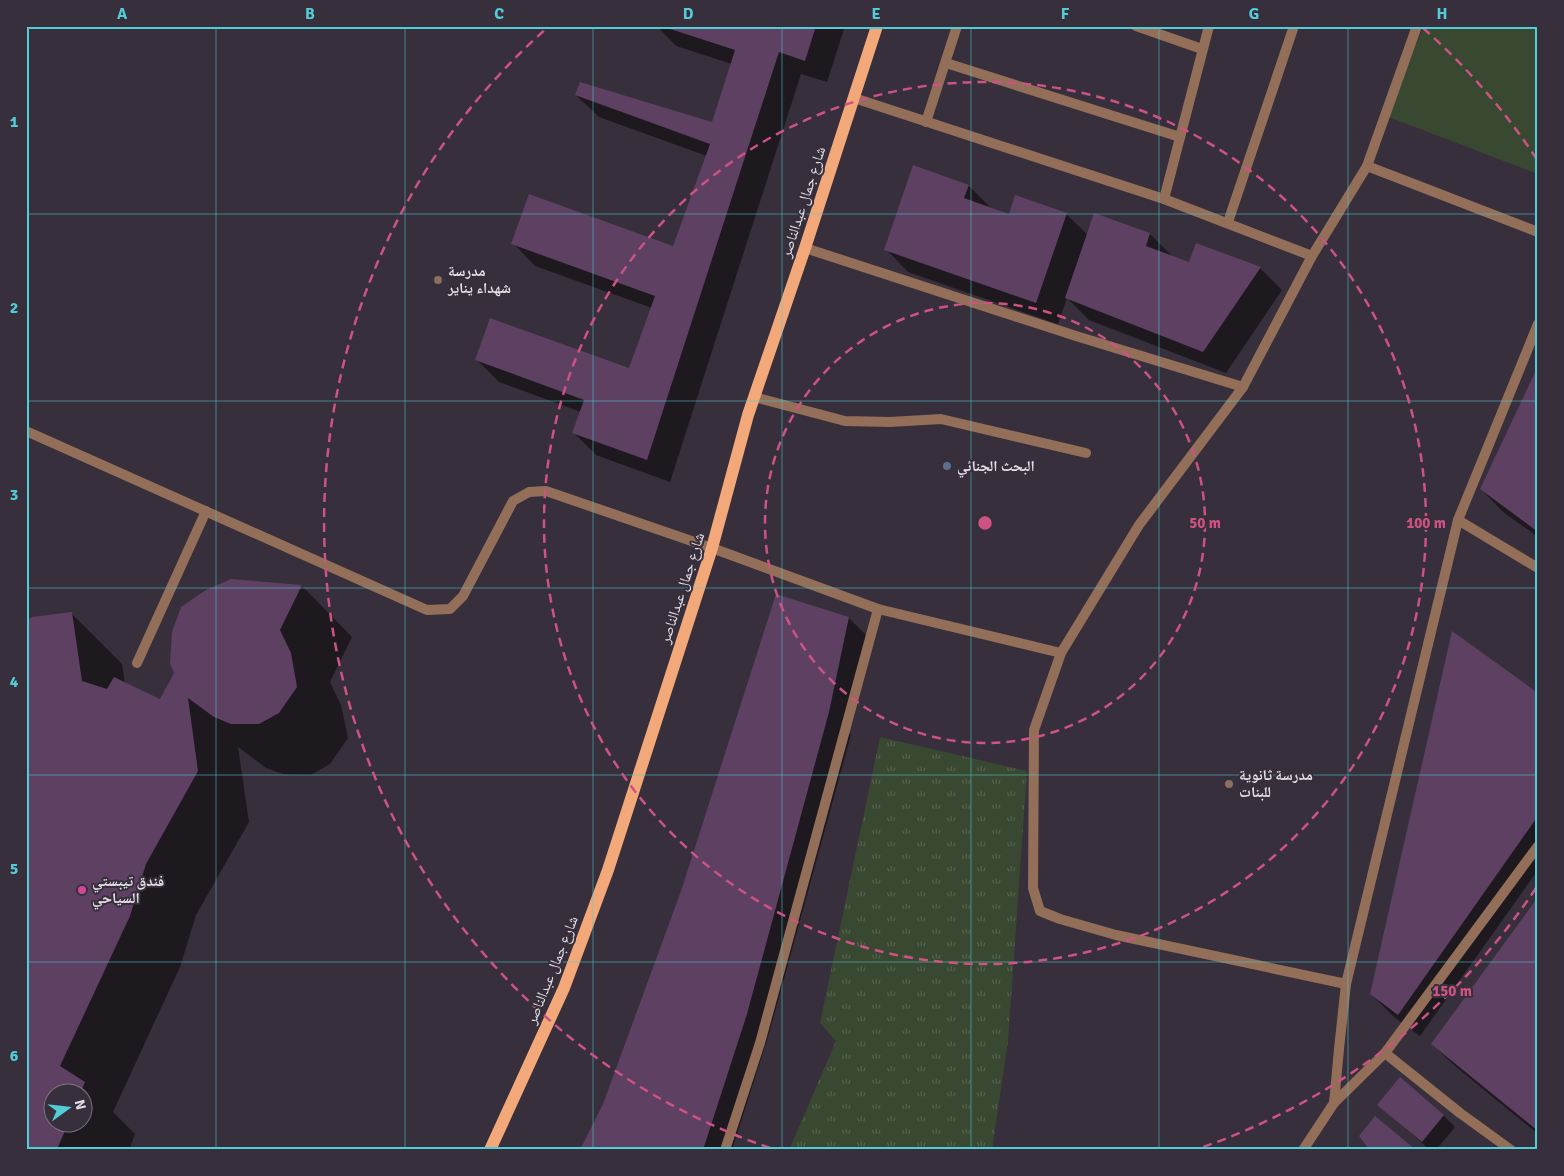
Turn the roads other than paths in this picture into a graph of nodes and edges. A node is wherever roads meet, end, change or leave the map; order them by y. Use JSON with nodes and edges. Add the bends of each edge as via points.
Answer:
{"nodes":[{"id":1,"x":877,"y":26,"type":"edge"},
{"id":2,"x":957,"y":26,"type":"edge"},
{"id":3,"x":1136,"y":26,"type":"edge"},
{"id":4,"x":1209,"y":26,"type":"edge"},
{"id":5,"x":1294,"y":26,"type":"edge"},
{"id":6,"x":1417,"y":26,"type":"edge"},
{"id":7,"x":1202,"y":49,"type":"junction"},
{"id":8,"x":946,"y":64,"type":"junction"},
{"id":9,"x":854,"y":98,"type":"junction"},
{"id":10,"x":926,"y":122,"type":"junction"},
{"id":11,"x":1180,"y":137,"type":"junction"},
{"id":12,"x":1367,"y":166,"type":"junction"},
{"id":13,"x":1164,"y":198,"type":"junction"},
{"id":14,"x":1228,"y":222,"type":"junction"},
{"id":15,"x":1538,"y":232,"type":"edge"},
{"id":16,"x":805,"y":248,"type":"junction"},
{"id":17,"x":1312,"y":256,"type":"junction"},
{"id":18,"x":1538,"y":324,"type":"edge"},
{"id":19,"x":1243,"y":387,"type":"junction"},
{"id":20,"x":754,"y":397,"type":"junction"},
{"id":21,"x":26,"y":431,"type":"edge"},
{"id":22,"x":1086,"y":453,"type":"dead end"},
{"id":23,"x":206,"y":511,"type":"junction"},
{"id":24,"x":1458,"y":520,"type":"junction"},
{"id":25,"x":712,"y":548,"type":"junction"},
{"id":26,"x":1538,"y":568,"type":"edge"},
{"id":27,"x":878,"y":609,"type":"junction"},
{"id":28,"x":1061,"y":653,"type":"junction"},
{"id":29,"x":137,"y":663,"type":"dead end"},
{"id":30,"x":1538,"y":846,"type":"edge"},
{"id":31,"x":1346,"y":984,"type":"junction"},
{"id":32,"x":1385,"y":1052,"type":"junction"},
{"id":33,"x":1334,"y":1103,"type":"junction"},
{"id":34,"x":490,"y":1150,"type":"edge"},
{"id":35,"x":725,"y":1150,"type":"edge"},
{"id":36,"x":1303,"y":1150,"type":"edge"},
{"id":37,"x":1510,"y":1150,"type":"edge"}],
"edges":[{"from":1,"to":9,"type":"main road","name":"شارع جمال عبدالناصر"},
{"from":2,"to":8,"type":"street"},
{"from":3,"to":7,"type":"street"},
{"from":4,"to":7,"type":"street"},
{"from":5,"to":14,"type":"street"},
{"from":6,"to":12,"type":"street"},
{"from":7,"to":11,"type":"street"},
{"from":8,"to":10,"type":"street"},
{"from":8,"to":11,"type":"street"},
{"from":9,"to":10,"type":"street"},
{"from":9,"to":16,"type":"main road","name":"شارع جمال عبدالناصر"},
{"from":10,"to":13,"type":"street"},
{"from":11,"to":13,"type":"street"},
{"from":12,"to":15,"type":"street"},
{"from":12,"to":17,"type":"street"},
{"from":13,"to":14,"type":"street"},
{"from":14,"to":17,"type":"street"},
{"from":16,"to":19,"type":"street"},
{"from":16,"to":20,"type":"main road","name":"شارع جمال عبدالناصر"},
{"from":17,"to":19,"type":"street"},
{"from":18,"to":24,"type":"street"},
{"from":19,"to":28,"type":"street","via":[[1139,525]]},
{"from":20,"to":22,"type":"street","via":[[845,421],[941,419]]},
{"from":20,"to":25,"type":"main road","name":"شارع جمال عبدالناصر"},
{"from":21,"to":23,"type":"street"},
{"from":23,"to":25,"type":"street","via":[[427,610],[450,609],[464,596],[512,501],[529,492],[546,491]]},
{"from":23,"to":29,"type":"street"},
{"from":24,"to":26,"type":"street"},
{"from":24,"to":31,"type":"street"},
{"from":25,"to":27,"type":"street"},
{"from":25,"to":34,"type":"main road","name":"شارع جمال عبدالناصر","via":[[608,870],[564,988]]},
{"from":27,"to":28,"type":"street"},
{"from":27,"to":35,"type":"street","via":[[760,1043]]},
{"from":28,"to":31,"type":"street","via":[[1034,730],[1033,888],[1040,911],[1116,935]]},
{"from":30,"to":32,"type":"street"},
{"from":31,"to":33,"type":"street"},
{"from":32,"to":33,"type":"street"},
{"from":32,"to":37,"type":"street"},
{"from":33,"to":36,"type":"street"}]}
